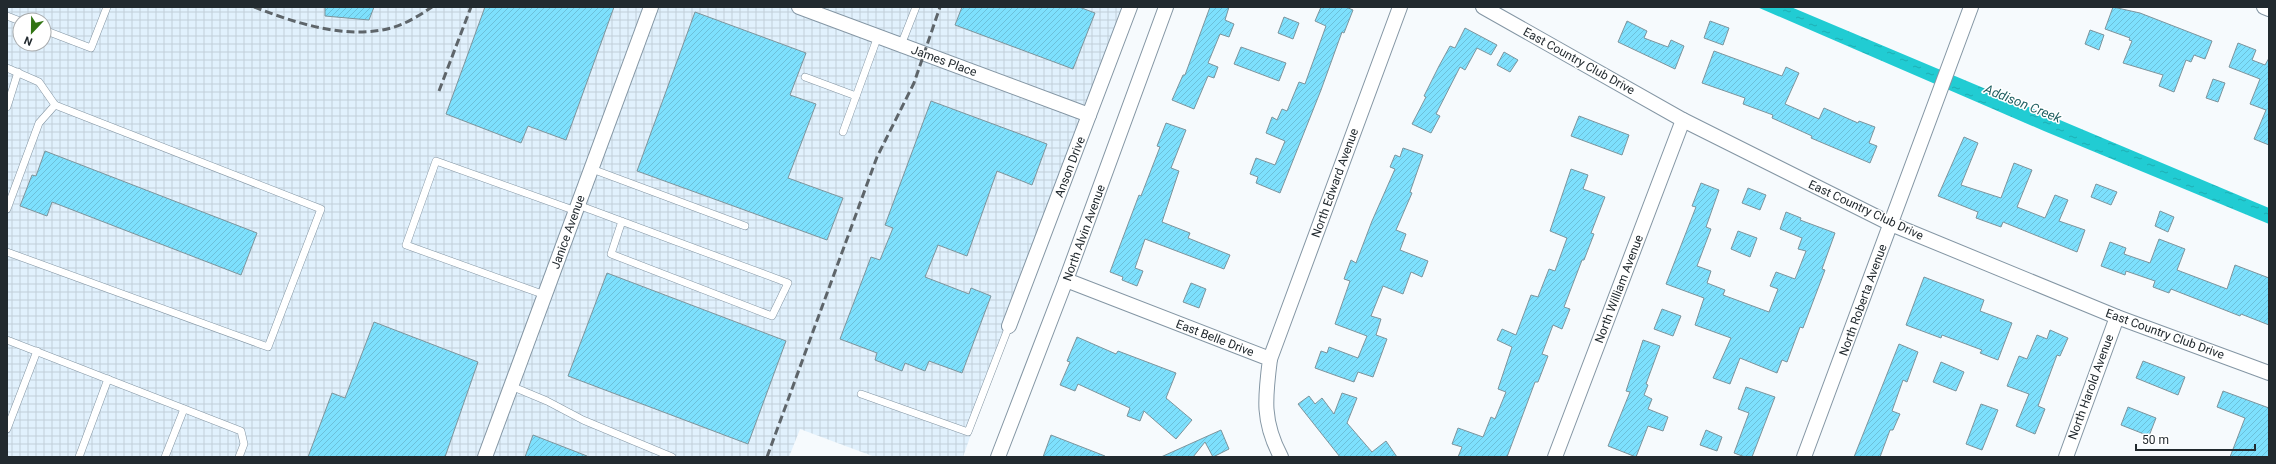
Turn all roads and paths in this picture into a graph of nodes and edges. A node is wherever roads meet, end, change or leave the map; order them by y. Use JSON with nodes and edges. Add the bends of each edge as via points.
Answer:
{"nodes":[{"id":1,"x":107,"y":7,"type":"edge"},
{"id":2,"x":651,"y":7,"type":"edge"},
{"id":3,"x":799,"y":7,"type":"edge"},
{"id":4,"x":916,"y":7,"type":"edge"},
{"id":5,"x":1130,"y":7,"type":"edge"},
{"id":6,"x":1166,"y":7,"type":"edge"},
{"id":7,"x":1400,"y":7,"type":"edge"},
{"id":8,"x":1483,"y":7,"type":"edge"},
{"id":9,"x":1971,"y":7,"type":"edge"},
{"id":10,"x":2264,"y":7,"type":"edge"},
{"id":11,"x":2269,"y":9,"type":"edge"},
{"id":12,"x":52,"y":33,"type":"edge"},
{"id":13,"x":878,"y":36,"type":"junction"},
{"id":14,"x":901,"y":45,"type":"junction"},
{"id":15,"x":7,"y":68,"type":"edge"},
{"id":16,"x":18,"y":72,"type":"junction"},
{"id":17,"x":804,"y":77,"type":"dead end"},
{"id":18,"x":856,"y":96,"type":"junction"},
{"id":19,"x":55,"y":104,"type":"junction"},
{"id":20,"x":7,"y":107,"type":"edge"},
{"id":21,"x":1089,"y":115,"type":"junction"},
{"id":22,"x":1683,"y":120,"type":"junction"},
{"id":23,"x":843,"y":132,"type":"dead end"},
{"id":24,"x":592,"y":169,"type":"junction"},
{"id":25,"x":7,"y":208,"type":"edge"},
{"id":26,"x":577,"y":208,"type":"junction"},
{"id":27,"x":622,"y":221,"type":"junction"},
{"id":28,"x":1891,"y":224,"type":"junction"},
{"id":29,"x":745,"y":226,"type":"dead end"},
{"id":30,"x":7,"y":252,"type":"edge"},
{"id":31,"x":1066,"y":280,"type":"junction"},
{"id":32,"x":545,"y":295,"type":"junction"},
{"id":33,"x":2117,"y":317,"type":"junction"},
{"id":34,"x":1009,"y":326,"type":"joint"},
{"id":35,"x":7,"y":340,"type":"edge"},
{"id":36,"x":36,"y":351,"type":"junction"},
{"id":37,"x":1270,"y":359,"type":"junction"},
{"id":38,"x":2269,"y":373,"type":"edge"},
{"id":39,"x":108,"y":379,"type":"junction"},
{"id":40,"x":511,"y":386,"type":"junction"},
{"id":41,"x":860,"y":394,"type":"dead end"},
{"id":42,"x":184,"y":408,"type":"junction"},
{"id":43,"x":7,"y":429,"type":"edge"},
{"id":44,"x":79,"y":457,"type":"edge"},
{"id":45,"x":165,"y":457,"type":"edge"},
{"id":46,"x":239,"y":457,"type":"edge"},
{"id":47,"x":485,"y":457,"type":"edge"},
{"id":48,"x":672,"y":457,"type":"edge"},
{"id":49,"x":998,"y":457,"type":"edge"},
{"id":50,"x":1281,"y":457,"type":"edge"},
{"id":51,"x":1555,"y":457,"type":"edge"},
{"id":52,"x":1804,"y":457,"type":"edge"},
{"id":53,"x":2066,"y":457,"type":"edge"}],
"edges":[{"from":1,"to":12,"type":"lane","via":[[91,48]]},
{"from":2,"to":24,"type":"street","name":"Janice Avenue"},
{"from":3,"to":13,"type":"street","name":"James Place"},
{"from":4,"to":14,"type":"lane"},
{"from":5,"to":21,"type":"street","name":"Anson Drive"},
{"from":6,"to":31,"type":"street","name":"North Alvin Avenue"},
{"from":7,"to":37,"type":"street","name":"North Edward Avenue"},
{"from":8,"to":22,"type":"street","name":"East Country Club Drive"},
{"from":9,"to":28,"type":"street","name":"North Roberta Avenue"},
{"from":10,"to":11,"type":"street"},
{"from":13,"to":14,"type":"street","name":"James Place"},
{"from":13,"to":18,"type":"lane"},
{"from":14,"to":21,"type":"street","name":"James Place"},
{"from":15,"to":16,"type":"lane"},
{"from":16,"to":19,"type":"lane","via":[[39,82]]},
{"from":16,"to":20,"type":"lane"},
{"from":17,"to":18,"type":"lane"},
{"from":18,"to":23,"type":"lane"},
{"from":19,"to":25,"type":"lane","via":[[39,123]]},
{"from":19,"to":30,"type":"lane","via":[[321,209],[268,347]]},
{"from":21,"to":34,"type":"street","name":"Anson Drive"},
{"from":22,"to":28,"type":"street","name":"East Country Club Drive"},
{"from":22,"to":51,"type":"street","name":"North William Avenue"},
{"from":24,"to":26,"type":"street","name":"Janice Avenue"},
{"from":24,"to":29,"type":"lane"},
{"from":26,"to":27,"type":"lane"},
{"from":26,"to":32,"type":"street","name":"Janice Avenue"},
{"from":26,"to":32,"type":"lane","via":[[436,161],[406,244]]},
{"from":27,"to":27,"type":"lane","via":[[788,283],[772,316],[611,254]]},
{"from":28,"to":33,"type":"street","name":"East Country Club Drive"},
{"from":28,"to":52,"type":"street","name":"North Roberta Avenue"},
{"from":31,"to":37,"type":"street","name":"East Belle Drive"},
{"from":31,"to":49,"type":"street","name":"North Alvin Avenue"},
{"from":32,"to":40,"type":"street","name":"Janice Avenue"},
{"from":33,"to":38,"type":"street","name":"East Country Club Drive"},
{"from":33,"to":53,"type":"street","name":"North Harold Avenue"},
{"from":34,"to":41,"type":"lane","via":[[968,432]]},
{"from":35,"to":36,"type":"lane"},
{"from":36,"to":39,"type":"lane"},
{"from":36,"to":43,"type":"lane"},
{"from":37,"to":50,"type":"street","name":"East Belle Drive","via":[[1264,402],[1271,439]]},
{"from":39,"to":42,"type":"lane"},
{"from":39,"to":44,"type":"lane"},
{"from":40,"to":47,"type":"street","name":"Janice Avenue"},
{"from":40,"to":48,"type":"lane","via":[[583,420]]},
{"from":42,"to":45,"type":"lane"},
{"from":42,"to":46,"type":"lane","via":[[241,431],[244,444]]}]}
